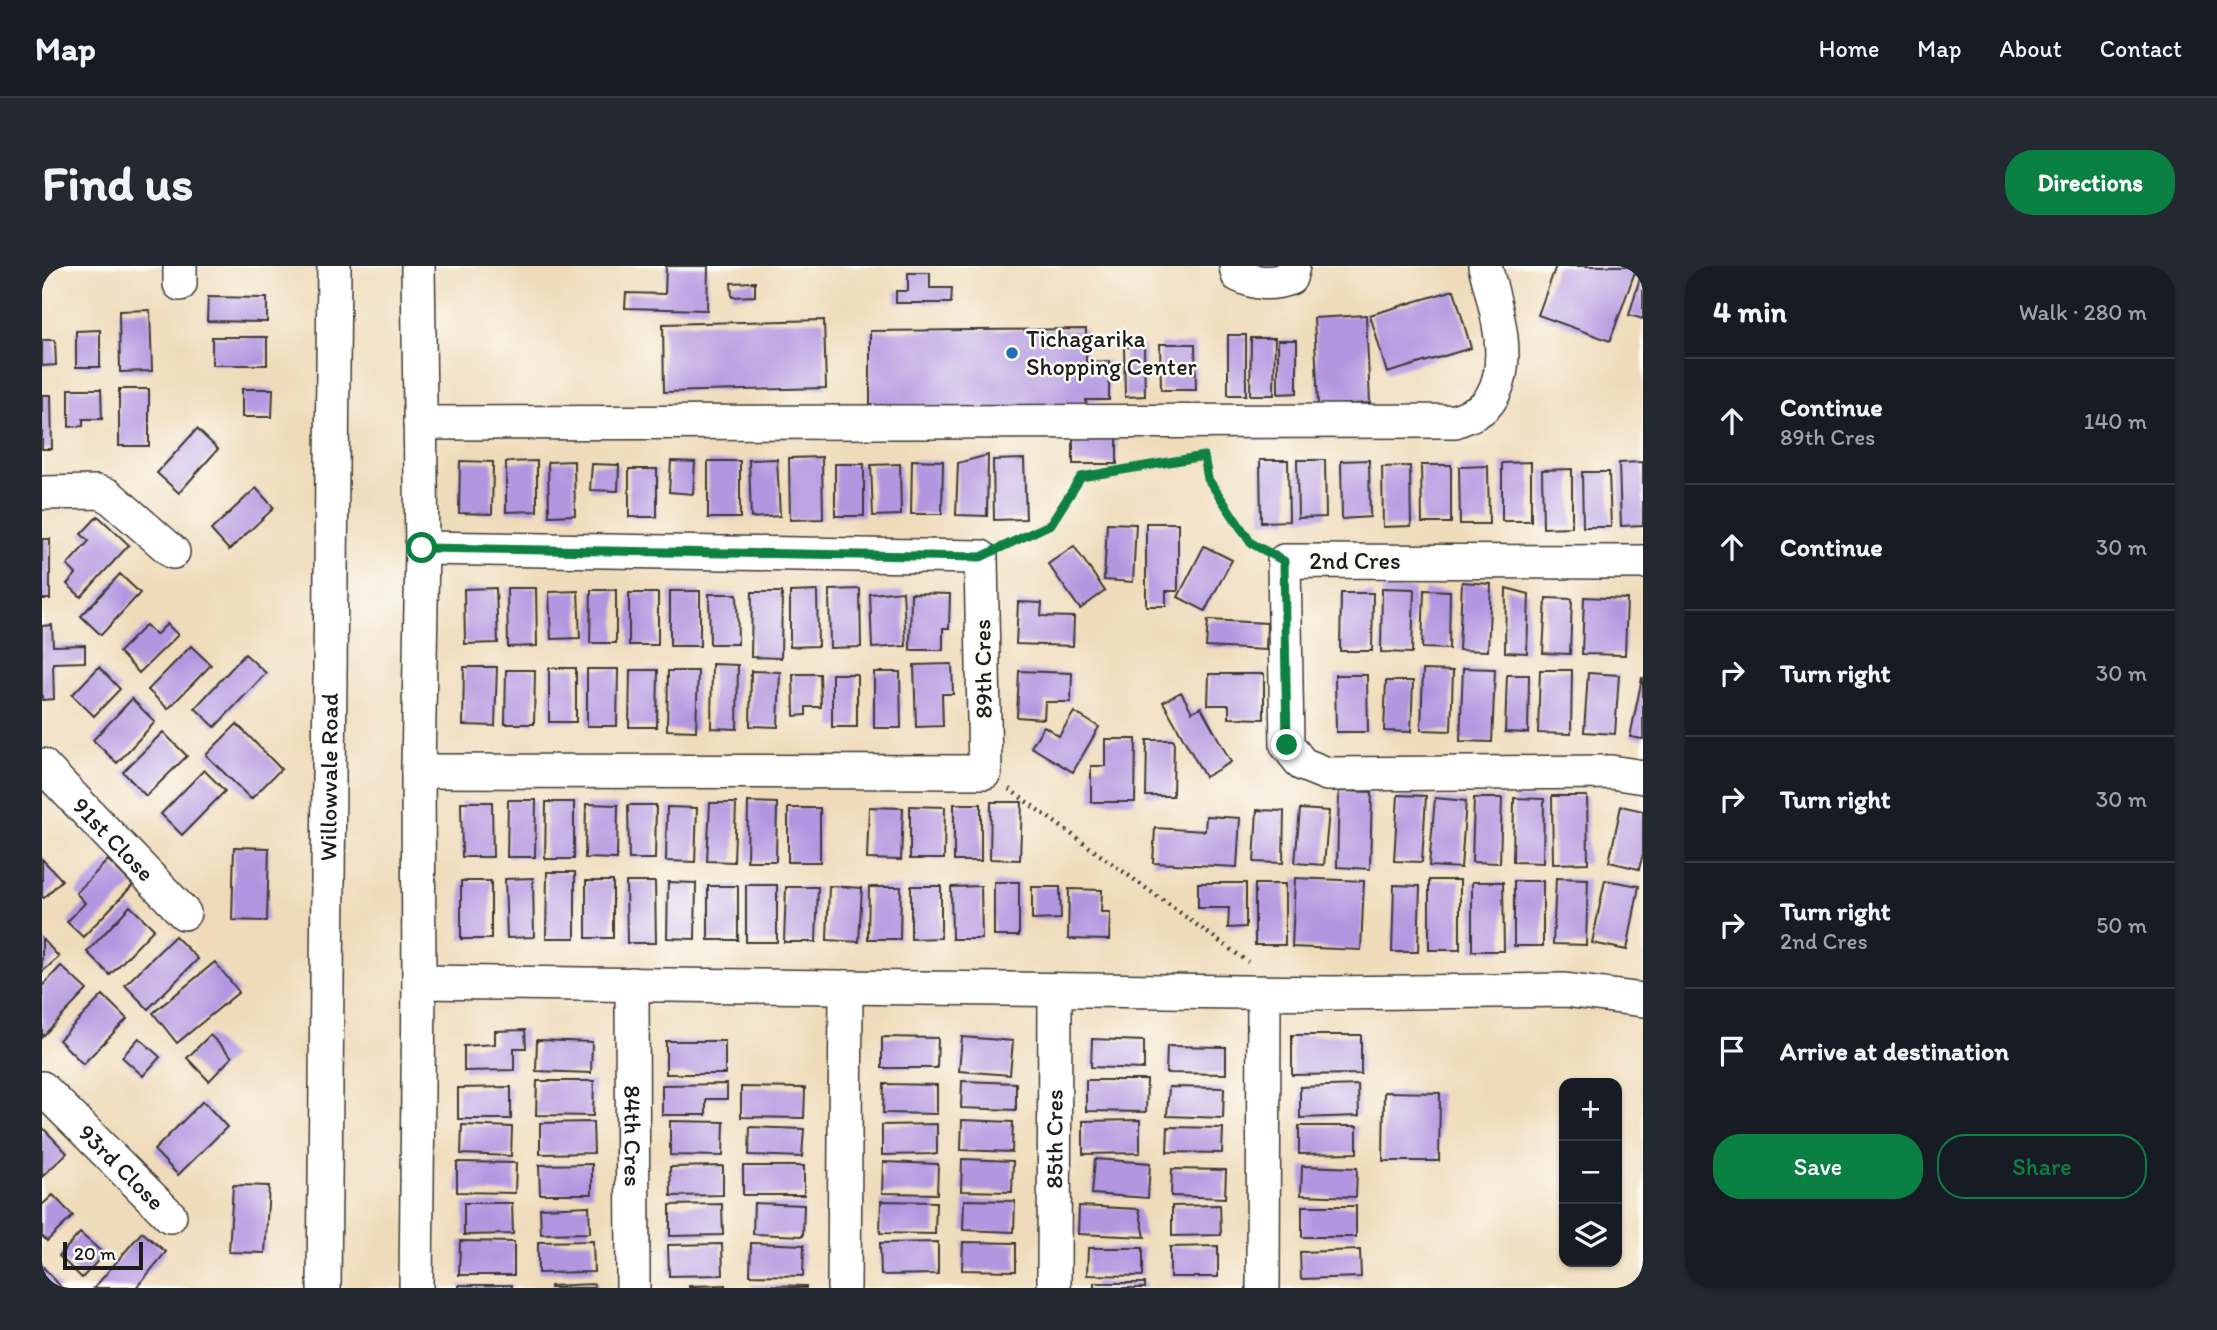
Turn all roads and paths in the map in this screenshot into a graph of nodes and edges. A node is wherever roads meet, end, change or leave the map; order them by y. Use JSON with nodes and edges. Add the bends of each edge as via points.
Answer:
{"nodes":[{"id":1,"x":334,"y":266,"type":"edge"},
{"id":2,"x":418,"y":266,"type":"edge"},
{"id":3,"x":1236,"y":266,"type":"edge"},
{"id":4,"x":1293,"y":266,"type":"edge"},
{"id":5,"x":1485,"y":266,"type":"edge"},
{"id":6,"x":420,"y":423,"type":"junction"},
{"id":7,"x":1204,"y":423,"type":"junction"},
{"id":8,"x":1204,"y":456,"type":"junction"},
{"id":9,"x":42,"y":493,"type":"edge"},
{"id":10,"x":422,"y":548,"type":"junction"},
{"id":11,"x":173,"y":552,"type":"dead end"},
{"id":12,"x":981,"y":557,"type":"junction"},
{"id":13,"x":1284,"y":561,"type":"junction"},
{"id":14,"x":1643,"y":562,"type":"edge"},
{"id":15,"x":42,"y":765,"type":"edge"},
{"id":16,"x":418,"y":771,"type":"junction"},
{"id":17,"x":985,"y":772,"type":"junction"},
{"id":18,"x":1643,"y":777,"type":"edge"},
{"id":19,"x":184,"y":913,"type":"dead end"},
{"id":20,"x":419,"y":982,"type":"junction"},
{"id":21,"x":632,"y":984,"type":"junction"},
{"id":22,"x":846,"y":987,"type":"junction"},
{"id":23,"x":1055,"y":990,"type":"junction"},
{"id":24,"x":1264,"y":992,"type":"junction"},
{"id":25,"x":1643,"y":1000,"type":"edge"},
{"id":26,"x":42,"y":1088,"type":"edge"},
{"id":27,"x":170,"y":1216,"type":"dead end"},
{"id":28,"x":324,"y":1288,"type":"edge"},
{"id":29,"x":416,"y":1288,"type":"edge"},
{"id":30,"x":634,"y":1288,"type":"edge"},
{"id":31,"x":844,"y":1288,"type":"edge"},
{"id":32,"x":1054,"y":1288,"type":"edge"},
{"id":33,"x":1263,"y":1288,"type":"edge"}],
"edges":[{"from":1,"to":28,"type":"street","name":"Willowvale Road"},
{"from":2,"to":6,"type":"street"},
{"from":3,"to":4,"type":"street","via":[[1238,275],[1251,282],[1275,284],[1290,278]]},
{"from":5,"to":7,"type":"street","via":[[1502,335],[1499,379],[1491,400],[1474,414],[1455,421]]},
{"from":6,"to":7,"type":"street"},
{"from":6,"to":10,"type":"street"},
{"from":7,"to":8,"type":"path"},
{"from":8,"to":12,"type":"path","via":[[1081,477],[1051,524]]},
{"from":8,"to":13,"type":"path","via":[[1208,479],[1251,543]]},
{"from":9,"to":11,"type":"street","via":[[108,495]]},
{"from":10,"to":12,"type":"street"},
{"from":10,"to":16,"type":"street"},
{"from":12,"to":17,"type":"street","name":"89th Cres"},
{"from":13,"to":14,"type":"street","name":"2nd Cres"},
{"from":13,"to":18,"type":"street","name":"2nd Cres","via":[[1287,745],[1302,764],[1327,774],[1611,772]]},
{"from":15,"to":19,"type":"street","name":"91st Close"},
{"from":16,"to":17,"type":"street"},
{"from":16,"to":20,"type":"street"},
{"from":17,"to":24,"type":"path","via":[[1248,962]]},
{"from":20,"to":21,"type":"street"},
{"from":20,"to":29,"type":"street"},
{"from":21,"to":22,"type":"street"},
{"from":21,"to":30,"type":"street","name":"84th Cres"},
{"from":22,"to":23,"type":"street"},
{"from":22,"to":31,"type":"street"},
{"from":23,"to":24,"type":"street"},
{"from":23,"to":32,"type":"street","name":"85th Cres"},
{"from":24,"to":25,"type":"street","via":[[1565,990]]},
{"from":24,"to":33,"type":"street"},
{"from":26,"to":27,"type":"street","name":"93rd Close"}]}
